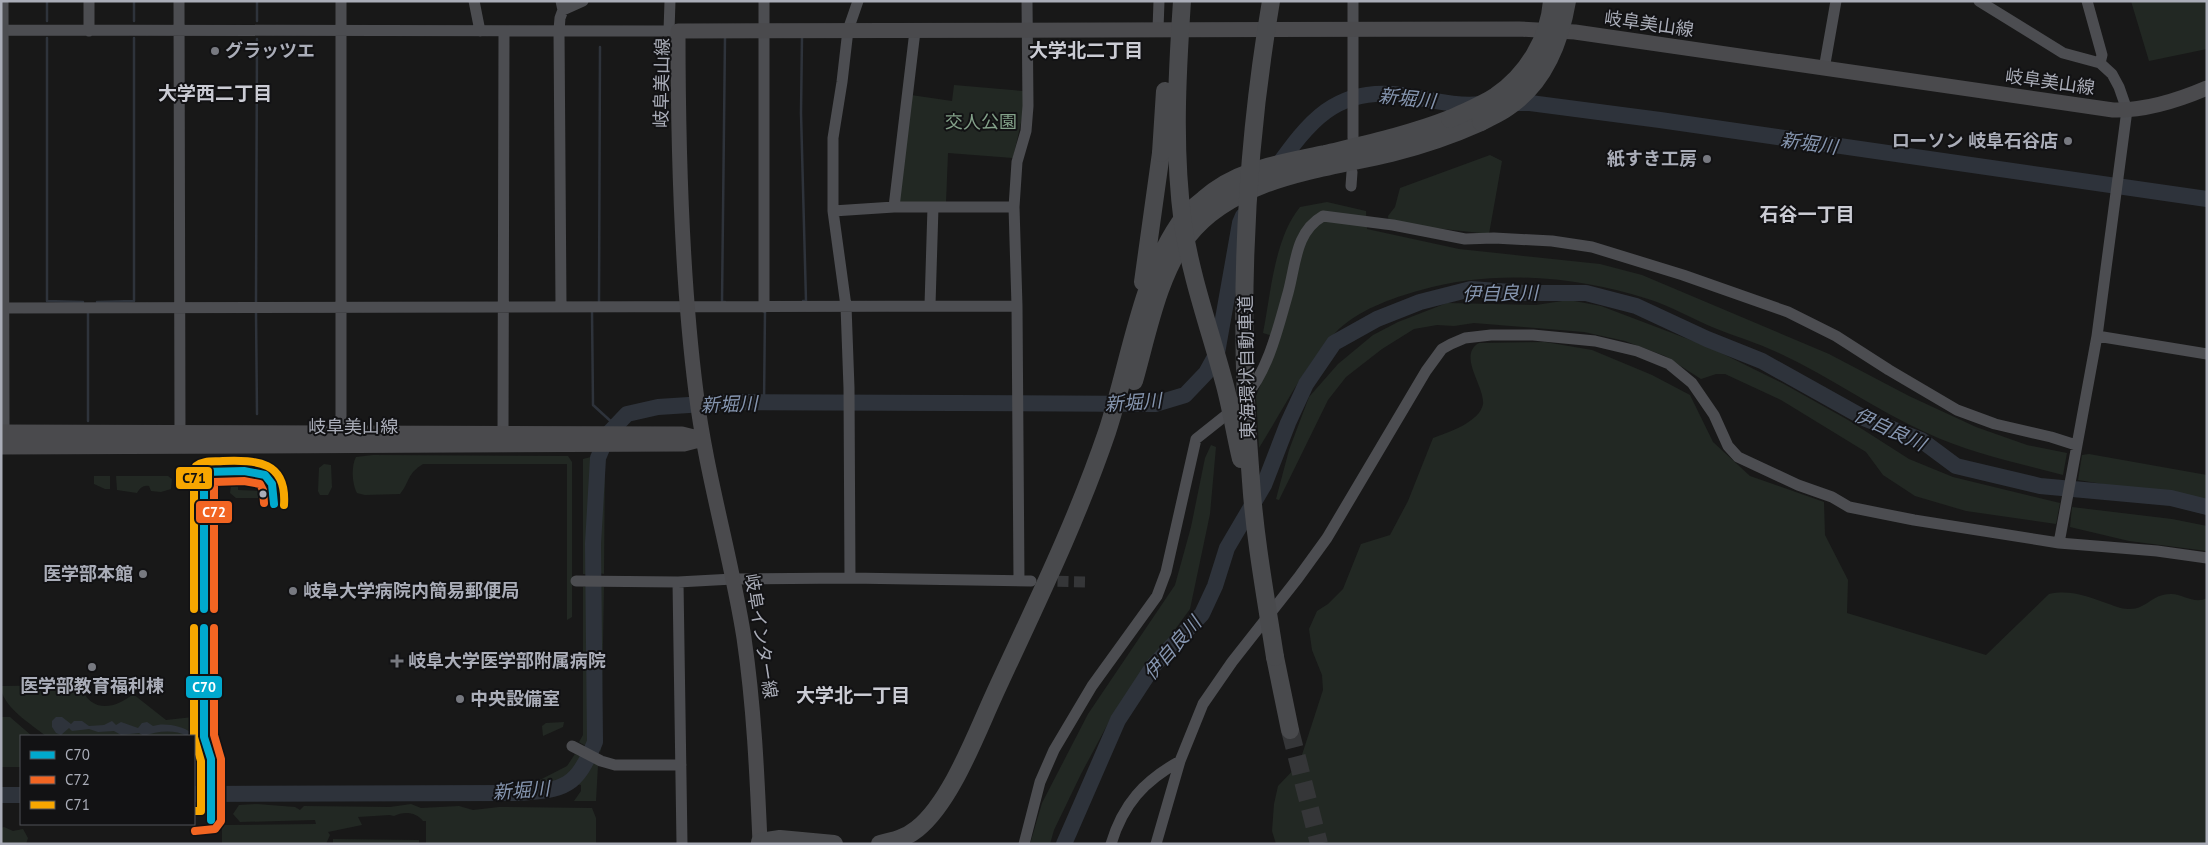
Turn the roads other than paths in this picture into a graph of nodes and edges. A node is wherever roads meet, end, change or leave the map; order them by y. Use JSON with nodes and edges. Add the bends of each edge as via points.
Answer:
{"nodes":[{"id":1,"x":3,"y":1,"type":"edge"},
{"id":2,"x":89,"y":1,"type":"edge"},
{"id":3,"x":179,"y":1,"type":"edge"},
{"id":4,"x":341,"y":1,"type":"edge"},
{"id":5,"x":474,"y":1,"type":"edge"},
{"id":6,"x":582,"y":1,"type":"edge"},
{"id":7,"x":670,"y":1,"type":"edge"},
{"id":8,"x":764,"y":1,"type":"edge"},
{"id":9,"x":858,"y":1,"type":"edge"},
{"id":10,"x":1027,"y":1,"type":"edge"},
{"id":11,"x":1159,"y":1,"type":"edge"},
{"id":12,"x":1171,"y":1,"type":"edge"},
{"id":13,"x":1182,"y":1,"type":"edge"},
{"id":14,"x":1271,"y":1,"type":"edge"},
{"id":15,"x":1281,"y":1,"type":"edge"},
{"id":16,"x":1352,"y":1,"type":"edge"},
{"id":17,"x":1552,"y":1,"type":"edge"},
{"id":18,"x":1567,"y":1,"type":"edge"},
{"id":19,"x":1836,"y":1,"type":"edge"},
{"id":20,"x":1979,"y":1,"type":"edge"},
{"id":21,"x":2087,"y":1,"type":"edge"},
{"id":22,"x":562,"y":6,"type":"edge"},
{"id":23,"x":2,"y":30,"type":"edge"},
{"id":24,"x":89,"y":30,"type":"junction"},
{"id":25,"x":179,"y":30,"type":"junction"},
{"id":26,"x":341,"y":30,"type":"junction"},
{"id":27,"x":559,"y":30,"type":"junction"},
{"id":28,"x":764,"y":30,"type":"junction"},
{"id":29,"x":848,"y":30,"type":"junction"},
{"id":30,"x":1158,"y":30,"type":"junction"},
{"id":31,"x":1352,"y":30,"type":"junction"},
{"id":32,"x":480,"y":31,"type":"junction"},
{"id":33,"x":504,"y":31,"type":"junction"},
{"id":34,"x":674,"y":31,"type":"junction"},
{"id":35,"x":915,"y":31,"type":"junction"},
{"id":36,"x":1027,"y":31,"type":"junction"},
{"id":37,"x":2100,"y":63,"type":"junction"},
{"id":38,"x":1824,"y":69,"type":"junction"},
{"id":39,"x":2207,"y":88,"type":"edge"},
{"id":40,"x":2127,"y":110,"type":"junction"},
{"id":41,"x":1353,"y":138,"type":"dead end"},
{"id":42,"x":1320,"y":162,"type":"junction"},
{"id":43,"x":1248,"y":168,"type":"junction"},
{"id":44,"x":1352,"y":172,"type":"dead end"},
{"id":45,"x":1351,"y":186,"type":"dead end"},
{"id":46,"x":894,"y":207,"type":"junction"},
{"id":47,"x":933,"y":207,"type":"junction"},
{"id":48,"x":1014,"y":207,"type":"junction"},
{"id":49,"x":833,"y":211,"type":"junction"},
{"id":50,"x":930,"y":305,"type":"junction"},
{"id":51,"x":180,"y":306,"type":"junction"},
{"id":52,"x":504,"y":306,"type":"junction"},
{"id":53,"x":561,"y":306,"type":"junction"},
{"id":54,"x":687,"y":306,"type":"junction"},
{"id":55,"x":846,"y":306,"type":"junction"},
{"id":56,"x":1017,"y":306,"type":"junction"},
{"id":57,"x":764,"y":307,"type":"junction"},
{"id":58,"x":2,"y":308,"type":"edge"},
{"id":59,"x":341,"y":308,"type":"junction"},
{"id":60,"x":1136,"y":330,"type":"junction"},
{"id":61,"x":2097,"y":336,"type":"junction"},
{"id":62,"x":2207,"y":354,"type":"edge"},
{"id":63,"x":1126,"y":385,"type":"junction"},
{"id":64,"x":1113,"y":430,"type":"junction"},
{"id":65,"x":180,"y":433,"type":"junction"},
{"id":66,"x":503,"y":434,"type":"junction"},
{"id":67,"x":2,"y":437,"type":"edge"},
{"id":68,"x":585,"y":439,"type":"junction"},
{"id":69,"x":703,"y":439,"type":"junction"},
{"id":70,"x":341,"y":440,"type":"junction"},
{"id":71,"x":2076,"y":445,"type":"junction"},
{"id":72,"x":1256,"y":526,"type":"junction"},
{"id":73,"x":2059,"y":543,"type":"junction"},
{"id":74,"x":2207,"y":558,"type":"edge"},
{"id":75,"x":850,"y":578,"type":"junction"},
{"id":76,"x":733,"y":579,"type":"junction"},
{"id":77,"x":576,"y":581,"type":"dead end"},
{"id":78,"x":678,"y":582,"type":"junction"},
{"id":79,"x":1290,"y":730,"type":"tunnel mouth"},
{"id":80,"x":572,"y":746,"type":"dead end"},
{"id":81,"x":1180,"y":761,"type":"junction"},
{"id":82,"x":681,"y":765,"type":"junction"},
{"id":83,"x":762,"y":843,"type":"edge"},
{"id":84,"x":682,"y":844,"type":"edge"},
{"id":85,"x":834,"y":844,"type":"edge"},
{"id":86,"x":880,"y":844,"type":"edge"},
{"id":87,"x":911,"y":844,"type":"edge"},
{"id":88,"x":1024,"y":844,"type":"edge"},
{"id":89,"x":1111,"y":844,"type":"edge"},
{"id":90,"x":1156,"y":844,"type":"edge"}],
"edges":[{"from":1,"to":23,"type":"street"},
{"from":2,"to":24,"type":"street"},
{"from":3,"to":25,"type":"street"},
{"from":4,"to":26,"type":"street"},
{"from":5,"to":32,"type":"street"},
{"from":6,"to":22,"type":"street"},
{"from":7,"to":34,"type":"street"},
{"from":8,"to":28,"type":"street"},
{"from":9,"to":29,"type":"street"},
{"from":10,"to":36,"type":"street"},
{"from":11,"to":30,"type":"street"},
{"from":12,"to":60,"type":"highway","bridge":true,"via":[[1161,153]]},
{"from":13,"to":72,"type":"highway","bridge":true,"via":[[1176,106],[1184,226]]},
{"from":14,"to":43,"type":"highway","name":"東海環状自動車道","bridge":true},
{"from":15,"to":43,"type":"highway","bridge":true},
{"from":16,"to":31,"type":"street"},
{"from":17,"to":42,"type":"highway","bridge":true,"via":[[1543,39],[1524,70],[1495,96],[1419,131]]},
{"from":18,"to":42,"type":"highway","bridge":true,"via":[[1557,43],[1538,77],[1509,107],[1481,122],[1424,144]]},
{"from":19,"to":38,"type":"street"},
{"from":20,"to":37,"type":"street","via":[[2063,53]]},
{"from":21,"to":37,"type":"street","via":[[2102,55]]},
{"from":22,"to":27,"type":"street"},
{"from":23,"to":24,"type":"street"},
{"from":23,"to":58,"type":"street"},
{"from":24,"to":25,"type":"street"},
{"from":25,"to":26,"type":"street"},
{"from":25,"to":51,"type":"street"},
{"from":26,"to":32,"type":"street"},
{"from":26,"to":59,"type":"street"},
{"from":27,"to":33,"type":"street"},
{"from":27,"to":34,"type":"street"},
{"from":27,"to":53,"type":"street"},
{"from":28,"to":29,"type":"main road","name":"岐阜美山線"},
{"from":28,"to":34,"type":"main road","name":"岐阜美山線"},
{"from":28,"to":57,"type":"street"},
{"from":29,"to":35,"type":"main road","name":"岐阜美山線"},
{"from":29,"to":49,"type":"street","via":[[833,138]]},
{"from":30,"to":31,"type":"main road","name":"岐阜美山線"},
{"from":30,"to":36,"type":"main road","name":"岐阜美山線"},
{"from":31,"to":38,"type":"main road","name":"岐阜美山線","via":[[1575,32]]},
{"from":31,"to":41,"type":"street"},
{"from":32,"to":33,"type":"street"},
{"from":33,"to":52,"type":"street"},
{"from":34,"to":54,"type":"main road","name":"岐阜美山線"},
{"from":35,"to":36,"type":"main road","name":"岐阜美山線"},
{"from":35,"to":46,"type":"street"},
{"from":36,"to":48,"type":"street","via":[[1028,106],[1026,131],[1017,162]]},
{"from":37,"to":40,"type":"street","via":[[2112,74]]},
{"from":38,"to":40,"type":"main road","name":"岐阜美山線"},
{"from":39,"to":40,"type":"main road","name":"岐阜美山線","via":[[2163,103]]},
{"from":40,"to":61,"type":"street"},
{"from":42,"to":43,"type":"highway"},
{"from":42,"to":63,"type":"highway","via":[[1232,198],[1188,236],[1172,262]]},
{"from":43,"to":60,"type":"highway","via":[[1206,196],[1181,221],[1159,260]]},
{"from":43,"to":72,"type":"highway","name":"東海環状自動車道","bridge":true,"via":[[1245,331],[1249,451]]},
{"from":44,"to":45,"type":"street"},
{"from":46,"to":47,"type":"street"},
{"from":46,"to":49,"type":"street"},
{"from":47,"to":48,"type":"street"},
{"from":47,"to":50,"type":"street"},
{"from":48,"to":56,"type":"street"},
{"from":49,"to":55,"type":"street"},
{"from":50,"to":55,"type":"street"},
{"from":50,"to":56,"type":"street"},
{"from":51,"to":58,"type":"street"},
{"from":51,"to":59,"type":"street"},
{"from":51,"to":65,"type":"street"},
{"from":52,"to":53,"type":"street"},
{"from":52,"to":59,"type":"street"},
{"from":52,"to":66,"type":"street"},
{"from":53,"to":54,"type":"street"},
{"from":54,"to":57,"type":"street"},
{"from":54,"to":69,"type":"main road","name":"岐阜美山線"},
{"from":55,"to":57,"type":"street"},
{"from":55,"to":75,"type":"street"},
{"from":56,"to":75,"type":"street","via":[[1025,581]]},
{"from":58,"to":67,"type":"street"},
{"from":59,"to":70,"type":"street"},
{"from":60,"to":63,"type":"highway"},
{"from":61,"to":62,"type":"street"},
{"from":61,"to":71,"type":"street"},
{"from":63,"to":64,"type":"highway"},
{"from":64,"to":86,"type":"highway","via":[[1061,551],[952,782],[936,808],[918,828],[902,839]]},
{"from":64,"to":87,"type":"highway","via":[[1097,495],[982,746],[942,815]]},
{"from":65,"to":67,"type":"main road","name":"岐阜美山線"},
{"from":65,"to":70,"type":"main road","name":"岐阜美山線"},
{"from":66,"to":68,"type":"main road","name":"岐阜美山線"},
{"from":66,"to":70,"type":"main road","name":"岐阜美山線"},
{"from":67,"to":70,"type":"main road","name":"岐阜美山線"},
{"from":68,"to":69,"type":"main road","name":"岐阜美山線","via":[[682,434]]},
{"from":68,"to":70,"type":"main road","name":"岐阜美山線"},
{"from":69,"to":76,"type":"main road","name":"岐阜インター線"},
{"from":71,"to":73,"type":"street"},
{"from":71,"to":88,"type":"street","via":[[1995,424],[1957,410],[1836,336],[1788,312],[1608,252],[1552,241],[1466,239],[1393,224],[1323,216],[1305,232],[1294,260],[1270,350],[1255,384],[1235,408],[1196,439],[1166,572],[1157,596],[1092,686],[1054,750],[1040,782]]},
{"from":72,"to":79,"type":"highway","name":"東海環状自動車道","bridge":true,"via":[[1275,658]]},
{"from":73,"to":74,"type":"street"},
{"from":73,"to":81,"type":"street","via":[[1849,507],[1798,485],[1738,457],[1728,446],[1714,415],[1692,383],[1669,364],[1637,351],[1595,341],[1533,335],[1466,338],[1442,350],[1426,371],[1327,538],[1203,704]]},
{"from":75,"to":76,"type":"street"},
{"from":76,"to":78,"type":"street"},
{"from":76,"to":83,"type":"main road","name":"岐阜インター線","via":[[754,711]]},
{"from":77,"to":78,"type":"street"},
{"from":78,"to":82,"type":"street"},
{"from":80,"to":82,"type":"street","via":[[615,765]]},
{"from":81,"to":89,"type":"street","via":[[1159,772],[1131,802],[1118,822]]},
{"from":81,"to":90,"type":"street"},
{"from":82,"to":84,"type":"street"},
{"from":83,"to":85,"type":"highway","via":[[780,839]]}]}
